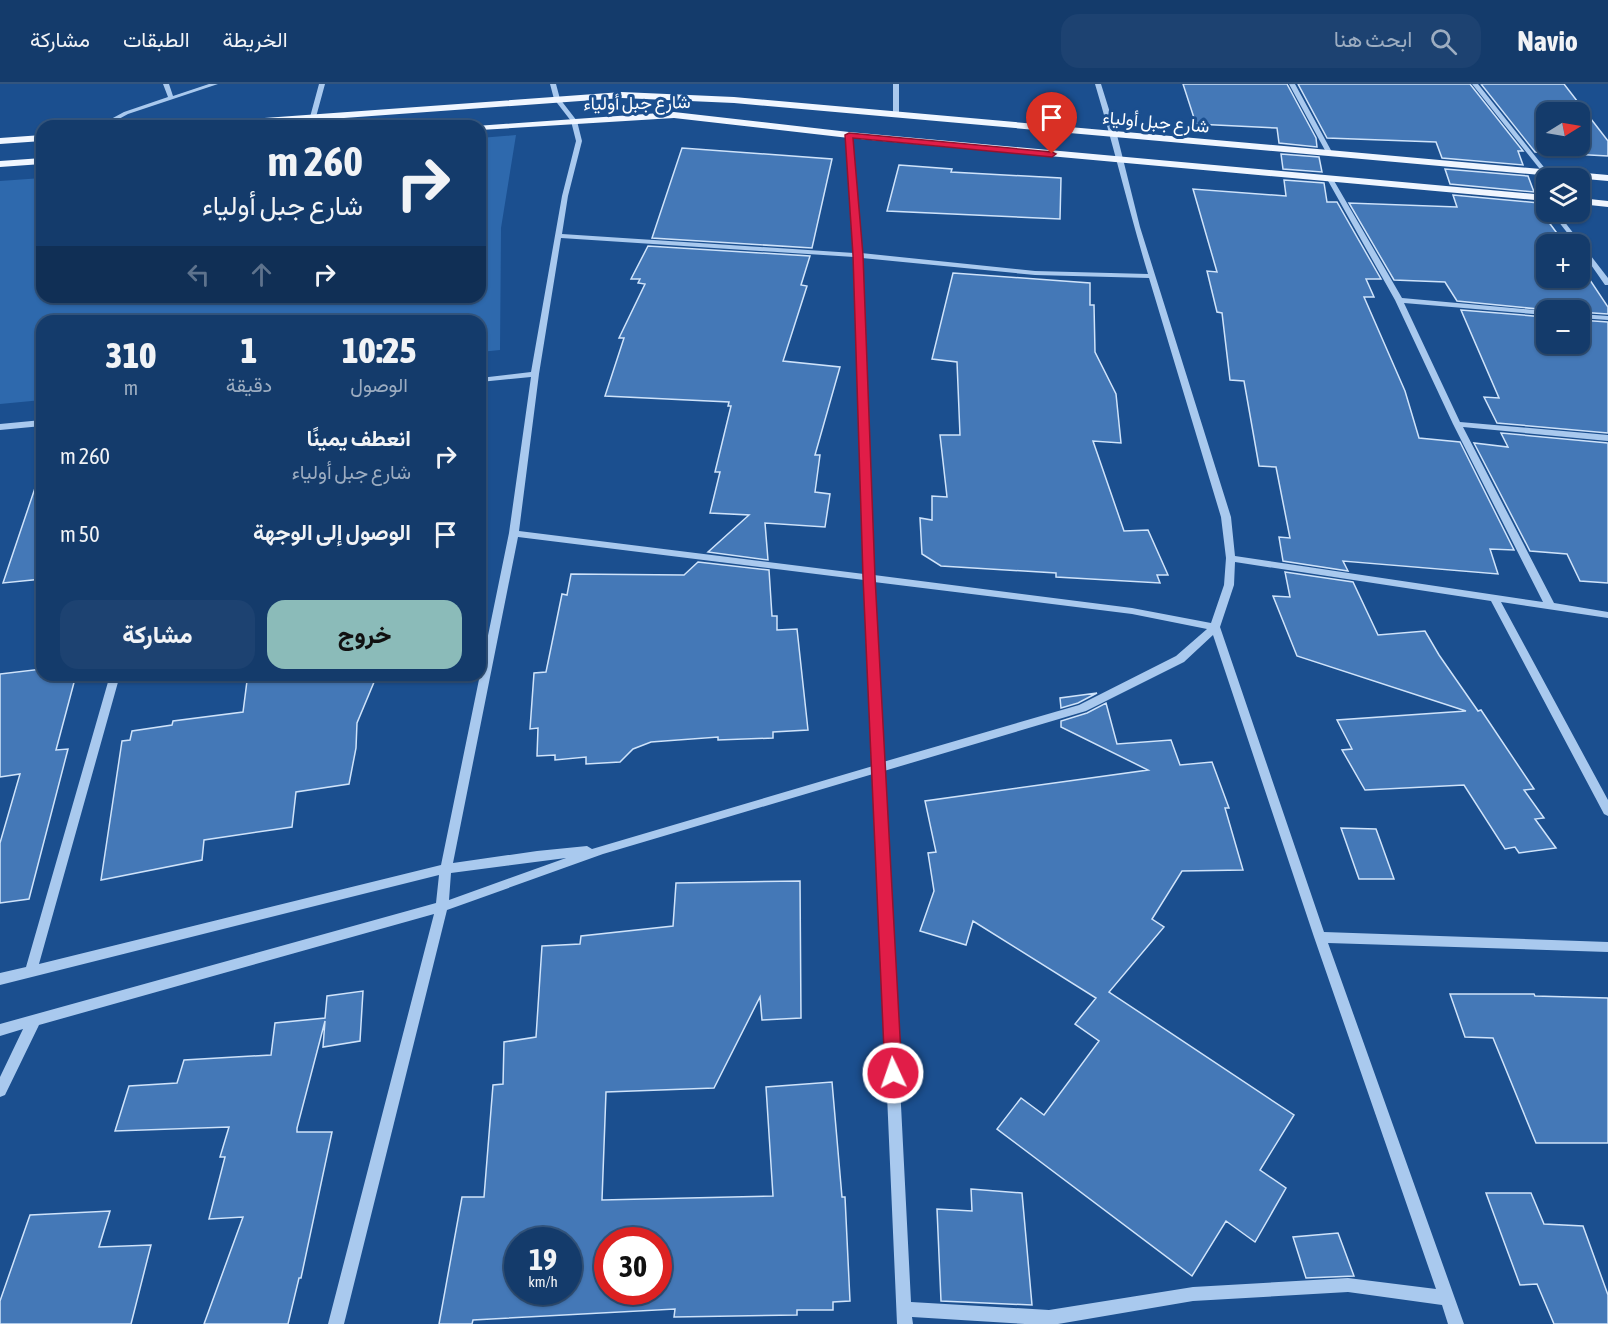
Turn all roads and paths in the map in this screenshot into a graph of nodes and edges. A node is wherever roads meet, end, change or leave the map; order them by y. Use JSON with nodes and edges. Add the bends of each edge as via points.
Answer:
{"nodes":[{"id":1,"x":166,"y":84,"type":"edge"},
{"id":2,"x":215,"y":84,"type":"edge"},
{"id":3,"x":320,"y":84,"type":"edge"},
{"id":4,"x":552,"y":84,"type":"edge"},
{"id":5,"x":896,"y":84,"type":"edge"},
{"id":6,"x":1098,"y":84,"type":"edge"},
{"id":7,"x":1292,"y":84,"type":"edge"},
{"id":8,"x":1475,"y":84,"type":"edge"},
{"id":9,"x":171,"y":98,"type":"junction"},
{"id":10,"x":557,"y":99,"type":"junction"},
{"id":11,"x":896,"y":115,"type":"junction"},
{"id":12,"x":313,"y":117,"type":"junction"},
{"id":13,"x":113,"y":120,"type":"edge"},
{"id":14,"x":274,"y":120,"type":"edge"},
{"id":15,"x":574,"y":121,"type":"junction"},
{"id":16,"x":486,"y":127,"type":"edge"},
{"id":17,"x":849,"y":135,"type":"junction"},
{"id":18,"x":1114,"y":135,"type":"junction"},
{"id":19,"x":36,"y":138,"type":"edge"},
{"id":20,"x":0,"y":141,"type":"edge"},
{"id":21,"x":1330,"y":154,"type":"junction"},
{"id":22,"x":36,"y":161,"type":"edge"},
{"id":23,"x":1120,"y":161,"type":"junction"},
{"id":24,"x":0,"y":164,"type":"edge"},
{"id":25,"x":1542,"y":168,"type":"edge"},
{"id":26,"x":1536,"y":171,"type":"edge"},
{"id":27,"x":1590,"y":176,"type":"edge"},
{"id":28,"x":1330,"y":178,"type":"junction"},
{"id":29,"x":1608,"y":178,"type":"edge"},
{"id":30,"x":1536,"y":198,"type":"edge"},
{"id":31,"x":1590,"y":202,"type":"edge"},
{"id":32,"x":1608,"y":204,"type":"edge"},
{"id":33,"x":1562,"y":222,"type":"edge"},
{"id":34,"x":1571,"y":234,"type":"edge"},
{"id":35,"x":559,"y":236,"type":"junction"},
{"id":36,"x":858,"y":255,"type":"junction"},
{"id":37,"x":1590,"y":259,"type":"edge"},
{"id":38,"x":1152,"y":276,"type":"junction"},
{"id":39,"x":1608,"y":283,"type":"edge"},
{"id":40,"x":1399,"y":300,"type":"junction"},
{"id":41,"x":1536,"y":312,"type":"edge"},
{"id":42,"x":1590,"y":317,"type":"edge"},
{"id":43,"x":1608,"y":318,"type":"edge"},
{"id":44,"x":535,"y":374,"type":"junction"},
{"id":45,"x":486,"y":379,"type":"edge"},
{"id":46,"x":36,"y":424,"type":"edge"},
{"id":47,"x":1457,"y":424,"type":"junction"},
{"id":48,"x":0,"y":427,"type":"edge"},
{"id":49,"x":1608,"y":438,"type":"edge"},
{"id":50,"x":514,"y":533,"type":"junction"},
{"id":51,"x":1231,"y":558,"type":"junction"},
{"id":52,"x":869,"y":577,"type":"junction"},
{"id":53,"x":1494,"y":598,"type":"junction"},
{"id":54,"x":1550,"y":606,"type":"junction"},
{"id":55,"x":1608,"y":615,"type":"edge"},
{"id":56,"x":1215,"y":627,"type":"junction"},
{"id":57,"x":486,"y":671,"type":"edge"},
{"id":58,"x":113,"y":681,"type":"edge"},
{"id":59,"x":484,"y":681,"type":"edge"},
{"id":60,"x":879,"y":767,"type":"junction"},
{"id":61,"x":1608,"y":811,"type":"edge"},
{"id":62,"x":602,"y":850,"type":"junction"},
{"id":63,"x":446,"y":869,"type":"junction"},
{"id":64,"x":442,"y":907,"type":"junction"},
{"id":65,"x":1320,"y":938,"type":"junction"},
{"id":66,"x":1608,"y":947,"type":"edge"},
{"id":67,"x":32,"y":970,"type":"junction"},
{"id":68,"x":0,"y":979,"type":"edge"},
{"id":69,"x":34,"y":1021,"type":"junction"},
{"id":70,"x":0,"y":1030,"type":"edge"},
{"id":71,"x":0,"y":1091,"type":"edge"},
{"id":72,"x":1448,"y":1298,"type":"junction"},
{"id":73,"x":904,"y":1317,"type":"edge"},
{"id":74,"x":336,"y":1324,"type":"edge"},
{"id":75,"x":1456,"y":1324,"type":"edge"}],
"edges":[{"from":1,"to":9,"type":"street"},
{"from":2,"to":9,"type":"street"},
{"from":3,"to":12,"type":"street"},
{"from":4,"to":10,"type":"street"},
{"from":5,"to":11,"type":"street"},
{"from":6,"to":18,"type":"street"},
{"from":7,"to":21,"type":"street"},
{"from":8,"to":25,"type":"street"},
{"from":9,"to":13,"type":"street"},
{"from":10,"to":11,"type":"main road","name":"شارع جبل أولياء","via":[[646,95]]},
{"from":10,"to":12,"type":"main road","name":"شارع جبل أولياء"},
{"from":10,"to":15,"type":"street"},
{"from":11,"to":18,"type":"main road","name":"شارع جبل أولياء"},
{"from":12,"to":14,"type":"main road","name":"شارع جبل أولياء"},
{"from":15,"to":16,"type":"main road","name":"شارع جبل أولياء"},
{"from":15,"to":17,"type":"main road","name":"شارع جبل أولياء","via":[[674,115]]},
{"from":15,"to":35,"type":"street","via":[[579,141]]},
{"from":17,"to":23,"type":"main road","name":"شارع جبل أولياء"},
{"from":17,"to":36,"type":"street"},
{"from":18,"to":21,"type":"main road","name":"شارع جبل أولياء"},
{"from":18,"to":23,"type":"street"},
{"from":19,"to":20,"type":"main road"},
{"from":21,"to":26,"type":"main road","name":"شارع جبل أولياء"},
{"from":22,"to":24,"type":"main road"},
{"from":23,"to":28,"type":"main road","name":"شارع جبل أولياء"},
{"from":23,"to":38,"type":"street"},
{"from":27,"to":29,"type":"main road","name":"شارع جبل أولياء"},
{"from":28,"to":30,"type":"main road","name":"شارع جبل أولياء"},
{"from":28,"to":40,"type":"street"},
{"from":31,"to":32,"type":"main road"},
{"from":33,"to":34,"type":"street"},
{"from":35,"to":36,"type":"street"},
{"from":35,"to":44,"type":"street"},
{"from":36,"to":38,"type":"street","via":[[1035,273]]},
{"from":36,"to":52,"type":"street"},
{"from":37,"to":39,"type":"street"},
{"from":38,"to":51,"type":"street","via":[[1226,517]]},
{"from":40,"to":41,"type":"street"},
{"from":40,"to":47,"type":"street"},
{"from":42,"to":43,"type":"street"},
{"from":44,"to":45,"type":"street"},
{"from":44,"to":50,"type":"street"},
{"from":46,"to":48,"type":"street"},
{"from":47,"to":49,"type":"street"},
{"from":47,"to":54,"type":"street"},
{"from":50,"to":52,"type":"street"},
{"from":50,"to":57,"type":"street"},
{"from":51,"to":53,"type":"street"},
{"from":51,"to":56,"type":"street","via":[[1229,585]]},
{"from":52,"to":56,"type":"street","via":[[1132,611]]},
{"from":52,"to":60,"type":"street"},
{"from":53,"to":54,"type":"street"},
{"from":53,"to":61,"type":"street"},
{"from":54,"to":55,"type":"street"},
{"from":56,"to":60,"type":"street","via":[[1180,659],[1082,708]]},
{"from":56,"to":65,"type":"street"},
{"from":58,"to":67,"type":"street"},
{"from":59,"to":63,"type":"street"},
{"from":60,"to":62,"type":"street"},
{"from":60,"to":73,"type":"street"},
{"from":62,"to":63,"type":"street"},
{"from":62,"to":64,"type":"street"},
{"from":63,"to":64,"type":"street"},
{"from":63,"to":67,"type":"street"},
{"from":64,"to":69,"type":"street"},
{"from":64,"to":74,"type":"street"},
{"from":65,"to":66,"type":"street"},
{"from":65,"to":72,"type":"street"},
{"from":67,"to":68,"type":"street"},
{"from":69,"to":70,"type":"street"},
{"from":69,"to":71,"type":"street"},
{"from":72,"to":73,"type":"street","via":[[1348,1285],[1193,1294],[1049,1318]]},
{"from":72,"to":75,"type":"street"}]}
